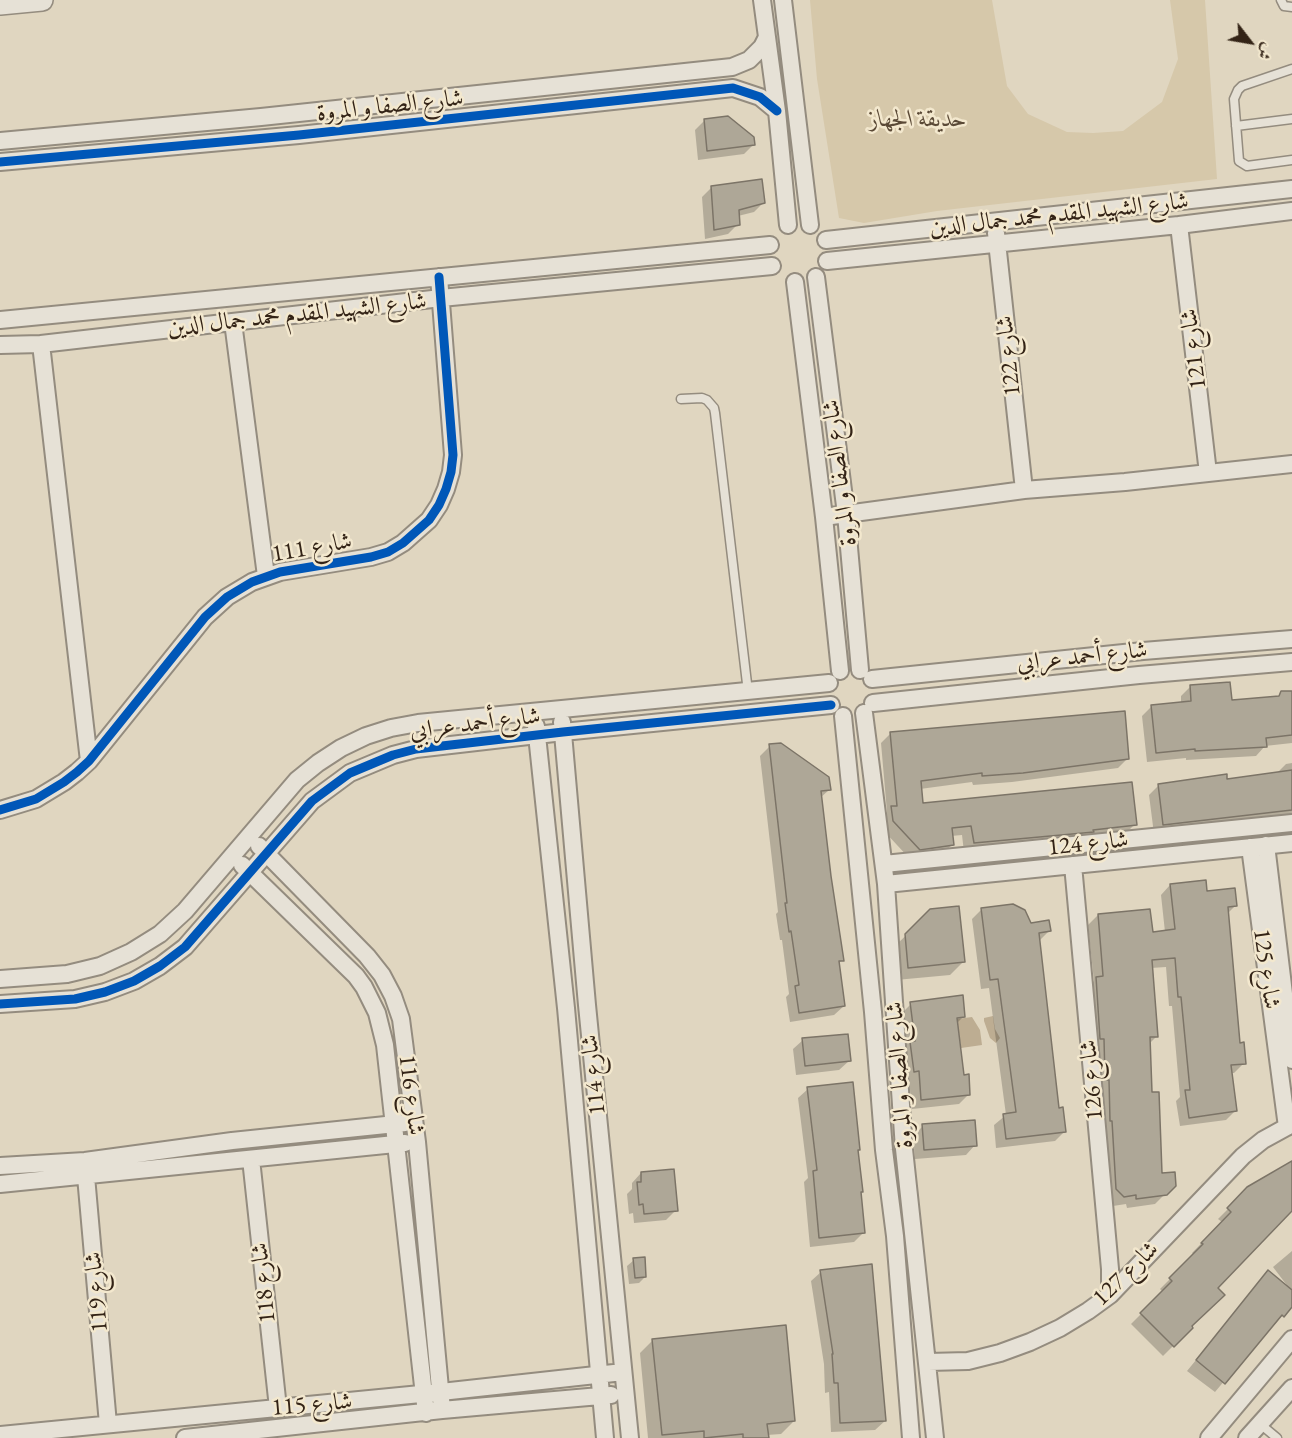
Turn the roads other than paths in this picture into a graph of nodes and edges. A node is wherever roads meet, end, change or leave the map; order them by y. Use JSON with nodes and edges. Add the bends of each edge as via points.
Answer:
{"nodes":[{"id":1,"x":42,"y":0,"type":"edge"},
{"id":2,"x":762,"y":0,"type":"edge"},
{"id":3,"x":783,"y":0,"type":"edge"},
{"id":4,"x":1281,"y":0,"type":"edge"},
{"id":5,"x":0,"y":4,"type":"edge"},
{"id":6,"x":1292,"y":7,"type":"edge"},
{"id":7,"x":766,"y":39,"type":"junction"},
{"id":8,"x":732,"y":67,"type":"junction"},
{"id":9,"x":1292,"y":69,"type":"edge"},
{"id":10,"x":733,"y":88,"type":"junction"},
{"id":11,"x":777,"y":111,"type":"junction"},
{"id":12,"x":1292,"y":119,"type":"edge"},
{"id":13,"x":208,"y":122,"type":"junction"},
{"id":14,"x":1236,"y":126,"type":"junction"},
{"id":15,"x":0,"y":141,"type":"edge"},
{"id":16,"x":210,"y":143,"type":"junction"},
{"id":17,"x":1292,"y":160,"type":"edge"},
{"id":18,"x":0,"y":162,"type":"edge"},
{"id":19,"x":1292,"y":189,"type":"edge"},
{"id":20,"x":1292,"y":211,"type":"edge"},
{"id":21,"x":995,"y":223,"type":"junction"},
{"id":22,"x":788,"y":225,"type":"junction"},
{"id":23,"x":810,"y":225,"type":"junction"},
{"id":24,"x":1179,"y":225,"type":"junction"},
{"id":25,"x":826,"y":240,"type":"junction"},
{"id":26,"x":997,"y":244,"type":"junction"},
{"id":27,"x":770,"y":245,"type":"junction"},
{"id":28,"x":827,"y":261,"type":"junction"},
{"id":29,"x":772,"y":266,"type":"junction"},
{"id":30,"x":439,"y":277,"type":"junction"},
{"id":31,"x":816,"y":277,"type":"junction"},
{"id":32,"x":795,"y":282,"type":"junction"},
{"id":33,"x":441,"y":298,"type":"junction"},
{"id":34,"x":0,"y":321,"type":"edge"},
{"id":35,"x":233,"y":322,"type":"junction"},
{"id":36,"x":41,"y":344,"type":"junction"},
{"id":37,"x":0,"y":345,"type":"edge"},
{"id":38,"x":681,"y":399,"type":"dead end"},
{"id":39,"x":1292,"y":464,"type":"edge"},
{"id":40,"x":1208,"y":473,"type":"junction"},
{"id":41,"x":1024,"y":490,"type":"junction"},
{"id":42,"x":846,"y":514,"type":"junction"},
{"id":43,"x":824,"y":517,"type":"junction"},
{"id":44,"x":266,"y":576,"type":"junction"},
{"id":45,"x":1292,"y":639,"type":"edge"},
{"id":46,"x":1292,"y":662,"type":"edge"},
{"id":47,"x":866,"y":675,"type":"junction"},
{"id":48,"x":834,"y":677,"type":"junction"},
{"id":49,"x":748,"y":692,"type":"junction"},
{"id":50,"x":869,"y":708,"type":"junction"},
{"id":51,"x":561,"y":711,"type":"junction"},
{"id":52,"x":837,"y":711,"type":"junction"},
{"id":53,"x":535,"y":713,"type":"junction"},
{"id":54,"x":563,"y":732,"type":"junction"},
{"id":55,"x":537,"y":735,"type":"junction"},
{"id":56,"x":89,"y":761,"type":"junction"},
{"id":57,"x":0,"y":810,"type":"edge"},
{"id":58,"x":1292,"y":823,"type":"edge"},
{"id":59,"x":250,"y":836,"type":"junction"},
{"id":60,"x":1292,"y":843,"type":"edge"},
{"id":61,"x":1258,"y":846,"type":"junction"},
{"id":62,"x":266,"y":853,"type":"junction"},
{"id":63,"x":233,"y":856,"type":"junction"},
{"id":64,"x":884,"y":864,"type":"junction"},
{"id":65,"x":1072,"y":865,"type":"junction"},
{"id":66,"x":249,"y":872,"type":"junction"},
{"id":67,"x":886,"y":884,"type":"junction"},
{"id":68,"x":0,"y":979,"type":"edge"},
{"id":69,"x":0,"y":1004,"type":"edge"},
{"id":70,"x":587,"y":1005,"type":"junction"},
{"id":71,"x":566,"y":1008,"type":"junction"},
{"id":72,"x":1292,"y":1060,"type":"edge"},
{"id":73,"x":414,"y":1122,"type":"junction"},
{"id":74,"x":393,"y":1124,"type":"junction"},
{"id":75,"x":1289,"y":1125,"type":"edge"},
{"id":76,"x":417,"y":1142,"type":"junction"},
{"id":77,"x":396,"y":1144,"type":"junction"},
{"id":78,"x":904,"y":1149,"type":"junction"},
{"id":79,"x":884,"y":1150,"type":"junction"},
{"id":80,"x":251,"y":1159,"type":"junction"},
{"id":81,"x":0,"y":1166,"type":"edge"},
{"id":82,"x":86,"y":1168,"type":"junction"},
{"id":83,"x":0,"y":1184,"type":"edge"},
{"id":84,"x":1110,"y":1295,"type":"junction"},
{"id":85,"x":1292,"y":1339,"type":"edge"},
{"id":86,"x":928,"y":1362,"type":"junction"},
{"id":87,"x":623,"y":1372,"type":"junction"},
{"id":88,"x":599,"y":1375,"type":"junction"},
{"id":89,"x":1292,"y":1388,"type":"edge"},
{"id":90,"x":441,"y":1392,"type":"junction"},
{"id":91,"x":625,"y":1393,"type":"junction"},
{"id":92,"x":423,"y":1394,"type":"junction"},
{"id":93,"x":601,"y":1396,"type":"junction"},
{"id":94,"x":278,"y":1408,"type":"junction"},
{"id":95,"x":434,"y":1412,"type":"junction"},
{"id":96,"x":1259,"y":1423,"type":"junction"},
{"id":97,"x":108,"y":1424,"type":"junction"},
{"id":98,"x":0,"y":1435,"type":"edge"},
{"id":99,"x":185,"y":1438,"type":"edge"},
{"id":100,"x":605,"y":1438,"type":"edge"},
{"id":101,"x":630,"y":1438,"type":"edge"},
{"id":102,"x":911,"y":1438,"type":"edge"},
{"id":103,"x":935,"y":1438,"type":"edge"},
{"id":104,"x":1209,"y":1438,"type":"edge"},
{"id":105,"x":1247,"y":1438,"type":"edge"},
{"id":106,"x":1277,"y":1438,"type":"edge"}],
"edges":[{"from":1,"to":5,"type":"street"},
{"from":2,"to":7,"type":"street"},
{"from":3,"to":23,"type":"street"},
{"from":4,"to":6,"type":"lane","via":[[1284,6]]},
{"from":7,"to":8,"type":"street","name":"شارع الصفا و المروة","via":[[756,54]]},
{"from":7,"to":11,"type":"street"},
{"from":8,"to":10,"type":"street","via":[[739,75]]},
{"from":8,"to":13,"type":"street","name":"شارع الصفا و المروة"},
{"from":9,"to":14,"type":"lane","via":[[1238,90],[1234,99]]},
{"from":10,"to":11,"type":"street","name":"شارع الصفا و المروة","via":[[760,98]]},
{"from":10,"to":16,"type":"street","name":"شارع الصفا و المروة"},
{"from":11,"to":22,"type":"street"},
{"from":12,"to":14,"type":"lane"},
{"from":13,"to":15,"type":"street","name":"شارع الصفا و المروة"},
{"from":13,"to":16,"type":"street"},
{"from":14,"to":17,"type":"lane","via":[[1237,158],[1244,165]]},
{"from":16,"to":18,"type":"street","name":"شارع الصفا و المروة"},
{"from":19,"to":21,"type":"street","name":"شارع الشهيد المقدم محمد جمال الدين"},
{"from":20,"to":24,"type":"street","name":"شارع الشهيد المقدم محمد جمال الدين"},
{"from":21,"to":25,"type":"street","name":"شارع الشهيد المقدم محمد جمال الدين"},
{"from":21,"to":26,"type":"street","name":"شارع 122"},
{"from":22,"to":23,"type":"street"},
{"from":22,"to":27,"type":"street"},
{"from":23,"to":25,"type":"street"},
{"from":24,"to":26,"type":"street","name":"شارع الشهيد المقدم محمد جمال الدين"},
{"from":24,"to":40,"type":"street","name":"شارع 121"},
{"from":25,"to":28,"type":"street"},
{"from":26,"to":28,"type":"street","name":"شارع الشهيد المقدم محمد جمال الدين"},
{"from":26,"to":41,"type":"street","name":"شارع 122"},
{"from":27,"to":29,"type":"street"},
{"from":27,"to":30,"type":"street","name":"شارع الشهيد المقدم محمد جمال الدين"},
{"from":28,"to":31,"type":"street"},
{"from":29,"to":32,"type":"street"},
{"from":29,"to":33,"type":"street","name":"شارع الشهيد المقدم محمد جمال الدين"},
{"from":30,"to":33,"type":"street","name":"شارع 111"},
{"from":30,"to":34,"type":"street","name":"شارع الشهيد المقدم محمد جمال الدين"},
{"from":31,"to":32,"type":"street"},
{"from":31,"to":42,"type":"street","name":"شارع الصفا و المروة"},
{"from":32,"to":43,"type":"street","name":"شارع الصفا و المروة"},
{"from":33,"to":35,"type":"street","name":"شارع الشهيد المقدم محمد جمال الدين"},
{"from":33,"to":44,"type":"street","name":"شارع 111","via":[[453,455],[439,505],[417,532],[388,552]]},
{"from":35,"to":36,"type":"street","name":"شارع الشهيد المقدم محمد جمال الدين"},
{"from":35,"to":44,"type":"street"},
{"from":36,"to":37,"type":"street","name":"شارع الشهيد المقدم محمد جمال الدين"},
{"from":36,"to":56,"type":"street"},
{"from":38,"to":49,"type":"lane","via":[[707,400],[716,413]]},
{"from":39,"to":40,"type":"street"},
{"from":40,"to":41,"type":"street"},
{"from":41,"to":42,"type":"street"},
{"from":42,"to":43,"type":"street"},
{"from":42,"to":47,"type":"street","name":"شارع الصفا و المروة"},
{"from":43,"to":48,"type":"street","name":"شارع الصفا و المروة"},
{"from":44,"to":56,"type":"street","name":"شارع 111","via":[[227,597],[205,617]]},
{"from":45,"to":47,"type":"street","name":"شارع أحمد عرابي"},
{"from":46,"to":50,"type":"street","name":"شارع أحمد عرابي","via":[[1139,675]]},
{"from":47,"to":48,"type":"street","via":[[846,669]]},
{"from":47,"to":50,"type":"street","via":[[875,687]]},
{"from":48,"to":49,"type":"street","name":"شارع أحمد عرابي"},
{"from":48,"to":52,"type":"street","via":[[827,691]]},
{"from":49,"to":51,"type":"street","name":"شارع أحمد عرابي"},
{"from":50,"to":52,"type":"street","via":[[858,716]]},
{"from":50,"to":64,"type":"street","name":"شارع الصفا و المروة"},
{"from":51,"to":53,"type":"street","name":"شارع أحمد عرابي"},
{"from":51,"to":54,"type":"street","name":"شارع 114"},
{"from":52,"to":54,"type":"street","name":"شارع أحمد عرابي"},
{"from":52,"to":79,"type":"street","name":"شارع الصفا و المروة","via":[[873,1012]]},
{"from":53,"to":55,"type":"street","name":"شارع 114"},
{"from":53,"to":59,"type":"street","name":"شارع أحمد عرابي","via":[[418,723],[366,736],[318,762],[297,780]]},
{"from":54,"to":55,"type":"street","name":"شارع أحمد عرابي"},
{"from":54,"to":70,"type":"street","name":"شارع 114"},
{"from":55,"to":62,"type":"street","name":"شارع أحمد عرابي","via":[[416,749],[371,763],[312,801]]},
{"from":55,"to":71,"type":"street","name":"شارع 114"},
{"from":56,"to":57,"type":"street","name":"شارع 111","via":[[51,791]]},
{"from":58,"to":64,"type":"street","name":"شارع 124"},
{"from":59,"to":62,"type":"street","name":"شارع 116"},
{"from":59,"to":63,"type":"street","name":"شارع أحمد عرابي"},
{"from":60,"to":61,"type":"street","name":"شارع 124"},
{"from":61,"to":65,"type":"street","name":"شارع 124"},
{"from":61,"to":72,"type":"street","name":"شارع 125"},
{"from":61,"to":75,"type":"street","name":"شارع 125"},
{"from":62,"to":66,"type":"street","name":"شارع أحمد عرابي"},
{"from":62,"to":73,"type":"street","name":"شارع 116","via":[[382,975],[401,1019]]},
{"from":63,"to":66,"type":"street","name":"شارع 116"},
{"from":63,"to":68,"type":"street","name":"شارع أحمد عرابي","via":[[185,911],[160,934],[131,952],[100,966],[67,974]]},
{"from":64,"to":67,"type":"street","name":"شارع الصفا و المروة"},
{"from":65,"to":67,"type":"street","name":"شارع 124"},
{"from":65,"to":84,"type":"street","name":"شارع 126"},
{"from":66,"to":69,"type":"street","name":"شارع أحمد عرابي","via":[[185,947],[134,981],[75,999]]},
{"from":66,"to":74,"type":"street","name":"شارع 116","via":[[364,987],[382,1028]]},
{"from":67,"to":78,"type":"street","name":"شارع الصفا و المروة"},
{"from":70,"to":71,"type":"street"},
{"from":70,"to":87,"type":"street","name":"شارع 114"},
{"from":71,"to":88,"type":"street","name":"شارع 114"},
{"from":73,"to":74,"type":"street"},
{"from":73,"to":76,"type":"street","name":"شارع 116"},
{"from":74,"to":77,"type":"street","name":"شارع 116"},
{"from":74,"to":82,"type":"street","via":[[232,1141]]},
{"from":75,"to":84,"type":"street","name":"شارع 127","via":[[1263,1140],[1230,1168]]},
{"from":76,"to":77,"type":"street"},
{"from":76,"to":90,"type":"street","name":"شارع 116"},
{"from":77,"to":80,"type":"street"},
{"from":77,"to":92,"type":"street","name":"شارع 116"},
{"from":78,"to":79,"type":"street"},
{"from":78,"to":86,"type":"street","name":"شارع الصفا و المروة"},
{"from":79,"to":102,"type":"street","name":"شارع الصفا و المروة"},
{"from":80,"to":82,"type":"street"},
{"from":80,"to":94,"type":"street","name":"شارع 118"},
{"from":81,"to":82,"type":"street"},
{"from":82,"to":83,"type":"street"},
{"from":82,"to":97,"type":"street","name":"شارع 119"},
{"from":84,"to":86,"type":"street","name":"شارع 127","via":[[1060,1328],[1030,1342],[968,1361]]},
{"from":85,"to":104,"type":"street"},
{"from":86,"to":103,"type":"street","name":"شارع الصفا و المروة"},
{"from":87,"to":88,"type":"street","name":"شارع 115"},
{"from":87,"to":91,"type":"street","name":"شارع 114"},
{"from":88,"to":90,"type":"street","name":"شارع 115"},
{"from":88,"to":93,"type":"street","name":"شارع 114"},
{"from":89,"to":96,"type":"street"},
{"from":90,"to":92,"type":"street","name":"شارع 115"},
{"from":90,"to":95,"type":"street","name":"شارع 116"},
{"from":91,"to":93,"type":"street","name":"شارع 115"},
{"from":91,"to":101,"type":"street","name":"شارع 114"},
{"from":92,"to":94,"type":"street","name":"شارع 115"},
{"from":92,"to":95,"type":"street","name":"شارع 116"},
{"from":93,"to":95,"type":"street","name":"شارع 115"},
{"from":93,"to":100,"type":"street","name":"شارع 114"},
{"from":94,"to":97,"type":"street","name":"شارع 115"},
{"from":95,"to":99,"type":"street","name":"شارع 115"},
{"from":96,"to":105,"type":"street"},
{"from":96,"to":106,"type":"lane"},
{"from":97,"to":98,"type":"street","name":"شارع 115"}]}
